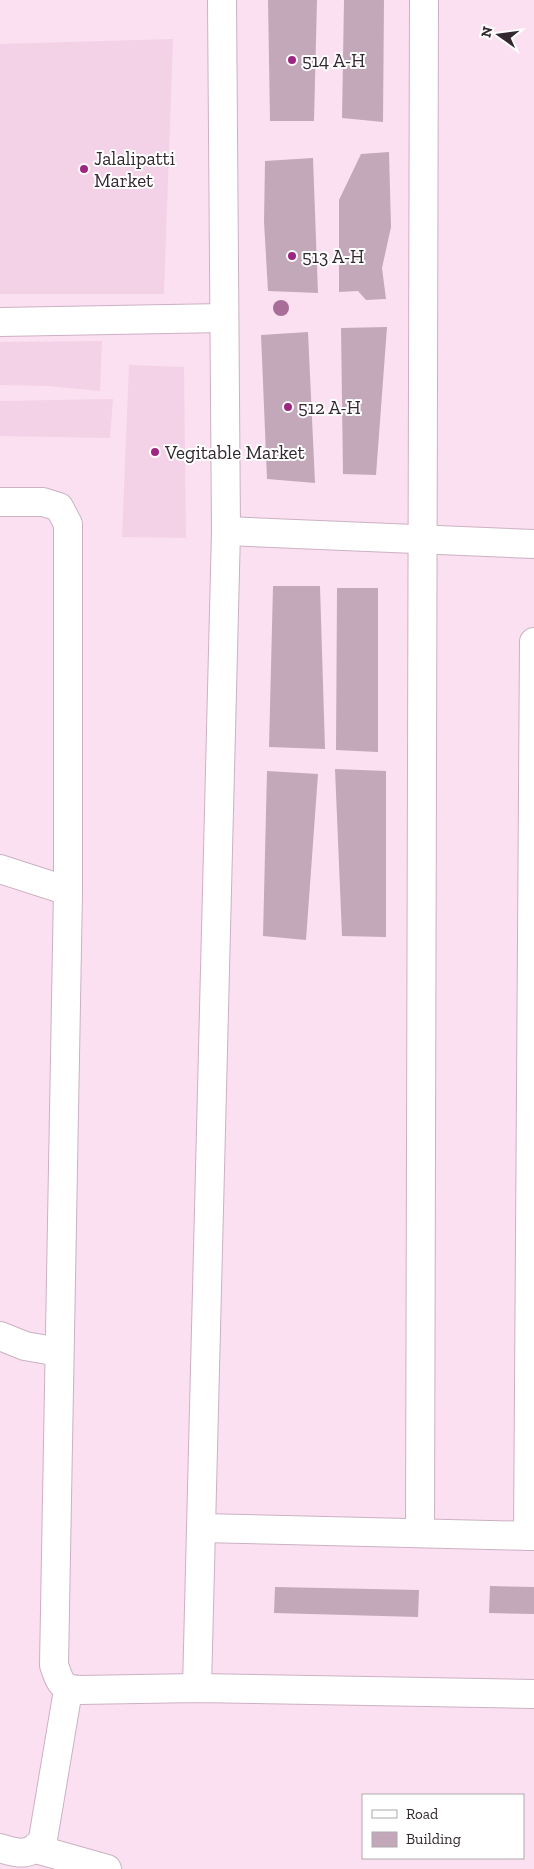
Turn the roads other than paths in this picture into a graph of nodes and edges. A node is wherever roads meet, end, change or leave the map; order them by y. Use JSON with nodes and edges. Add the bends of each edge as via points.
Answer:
{"nodes":[{"id":1,"x":222,"y":0,"type":"edge"},
{"id":2,"x":424,"y":0,"type":"edge"},
{"id":3,"x":224,"y":318,"type":"junction"},
{"id":4,"x":0,"y":322,"type":"edge"},
{"id":5,"x":0,"y":502,"type":"edge"},
{"id":6,"x":226,"y":531,"type":"junction"},
{"id":7,"x":423,"y":540,"type":"junction"},
{"id":8,"x":534,"y":544,"type":"edge"},
{"id":9,"x":534,"y":642,"type":"edge"},
{"id":10,"x":0,"y":870,"type":"edge"},
{"id":11,"x":68,"y":892,"type":"junction"},
{"id":12,"x":0,"y":1336,"type":"edge"},
{"id":13,"x":59,"y":1352,"type":"junction"},
{"id":14,"x":201,"y":1528,"type":"junction"},
{"id":15,"x":420,"y":1532,"type":"junction"},
{"id":16,"x":531,"y":1536,"type":"edge"},
{"id":17,"x":197,"y":1688,"type":"junction"},
{"id":18,"x":68,"y":1690,"type":"junction"},
{"id":19,"x":534,"y":1694,"type":"edge"},
{"id":20,"x":19,"y":1855,"type":"edge"},
{"id":21,"x":107,"y":1869,"type":"edge"}],
"edges":[{"from":1,"to":3,"type":"street"},
{"from":2,"to":7,"type":"street"},
{"from":3,"to":4,"type":"street"},
{"from":3,"to":6,"type":"street"},
{"from":5,"to":11,"type":"street","via":[[51,504],[59,507],[68,524]]},
{"from":6,"to":7,"type":"street"},
{"from":6,"to":14,"type":"street"},
{"from":7,"to":8,"type":"street"},
{"from":7,"to":15,"type":"street"},
{"from":9,"to":16,"type":"street"},
{"from":10,"to":11,"type":"street"},
{"from":11,"to":13,"type":"street"},
{"from":12,"to":13,"type":"street","via":[[25,1346]]},
{"from":13,"to":18,"type":"street","via":[[54,1665],[60,1682]]},
{"from":14,"to":15,"type":"street"},
{"from":14,"to":17,"type":"street"},
{"from":15,"to":16,"type":"street"},
{"from":17,"to":18,"type":"street"},
{"from":17,"to":19,"type":"street"},
{"from":18,"to":20,"type":"street","via":[[43,1839]]},
{"from":20,"to":21,"type":"street"}]}
